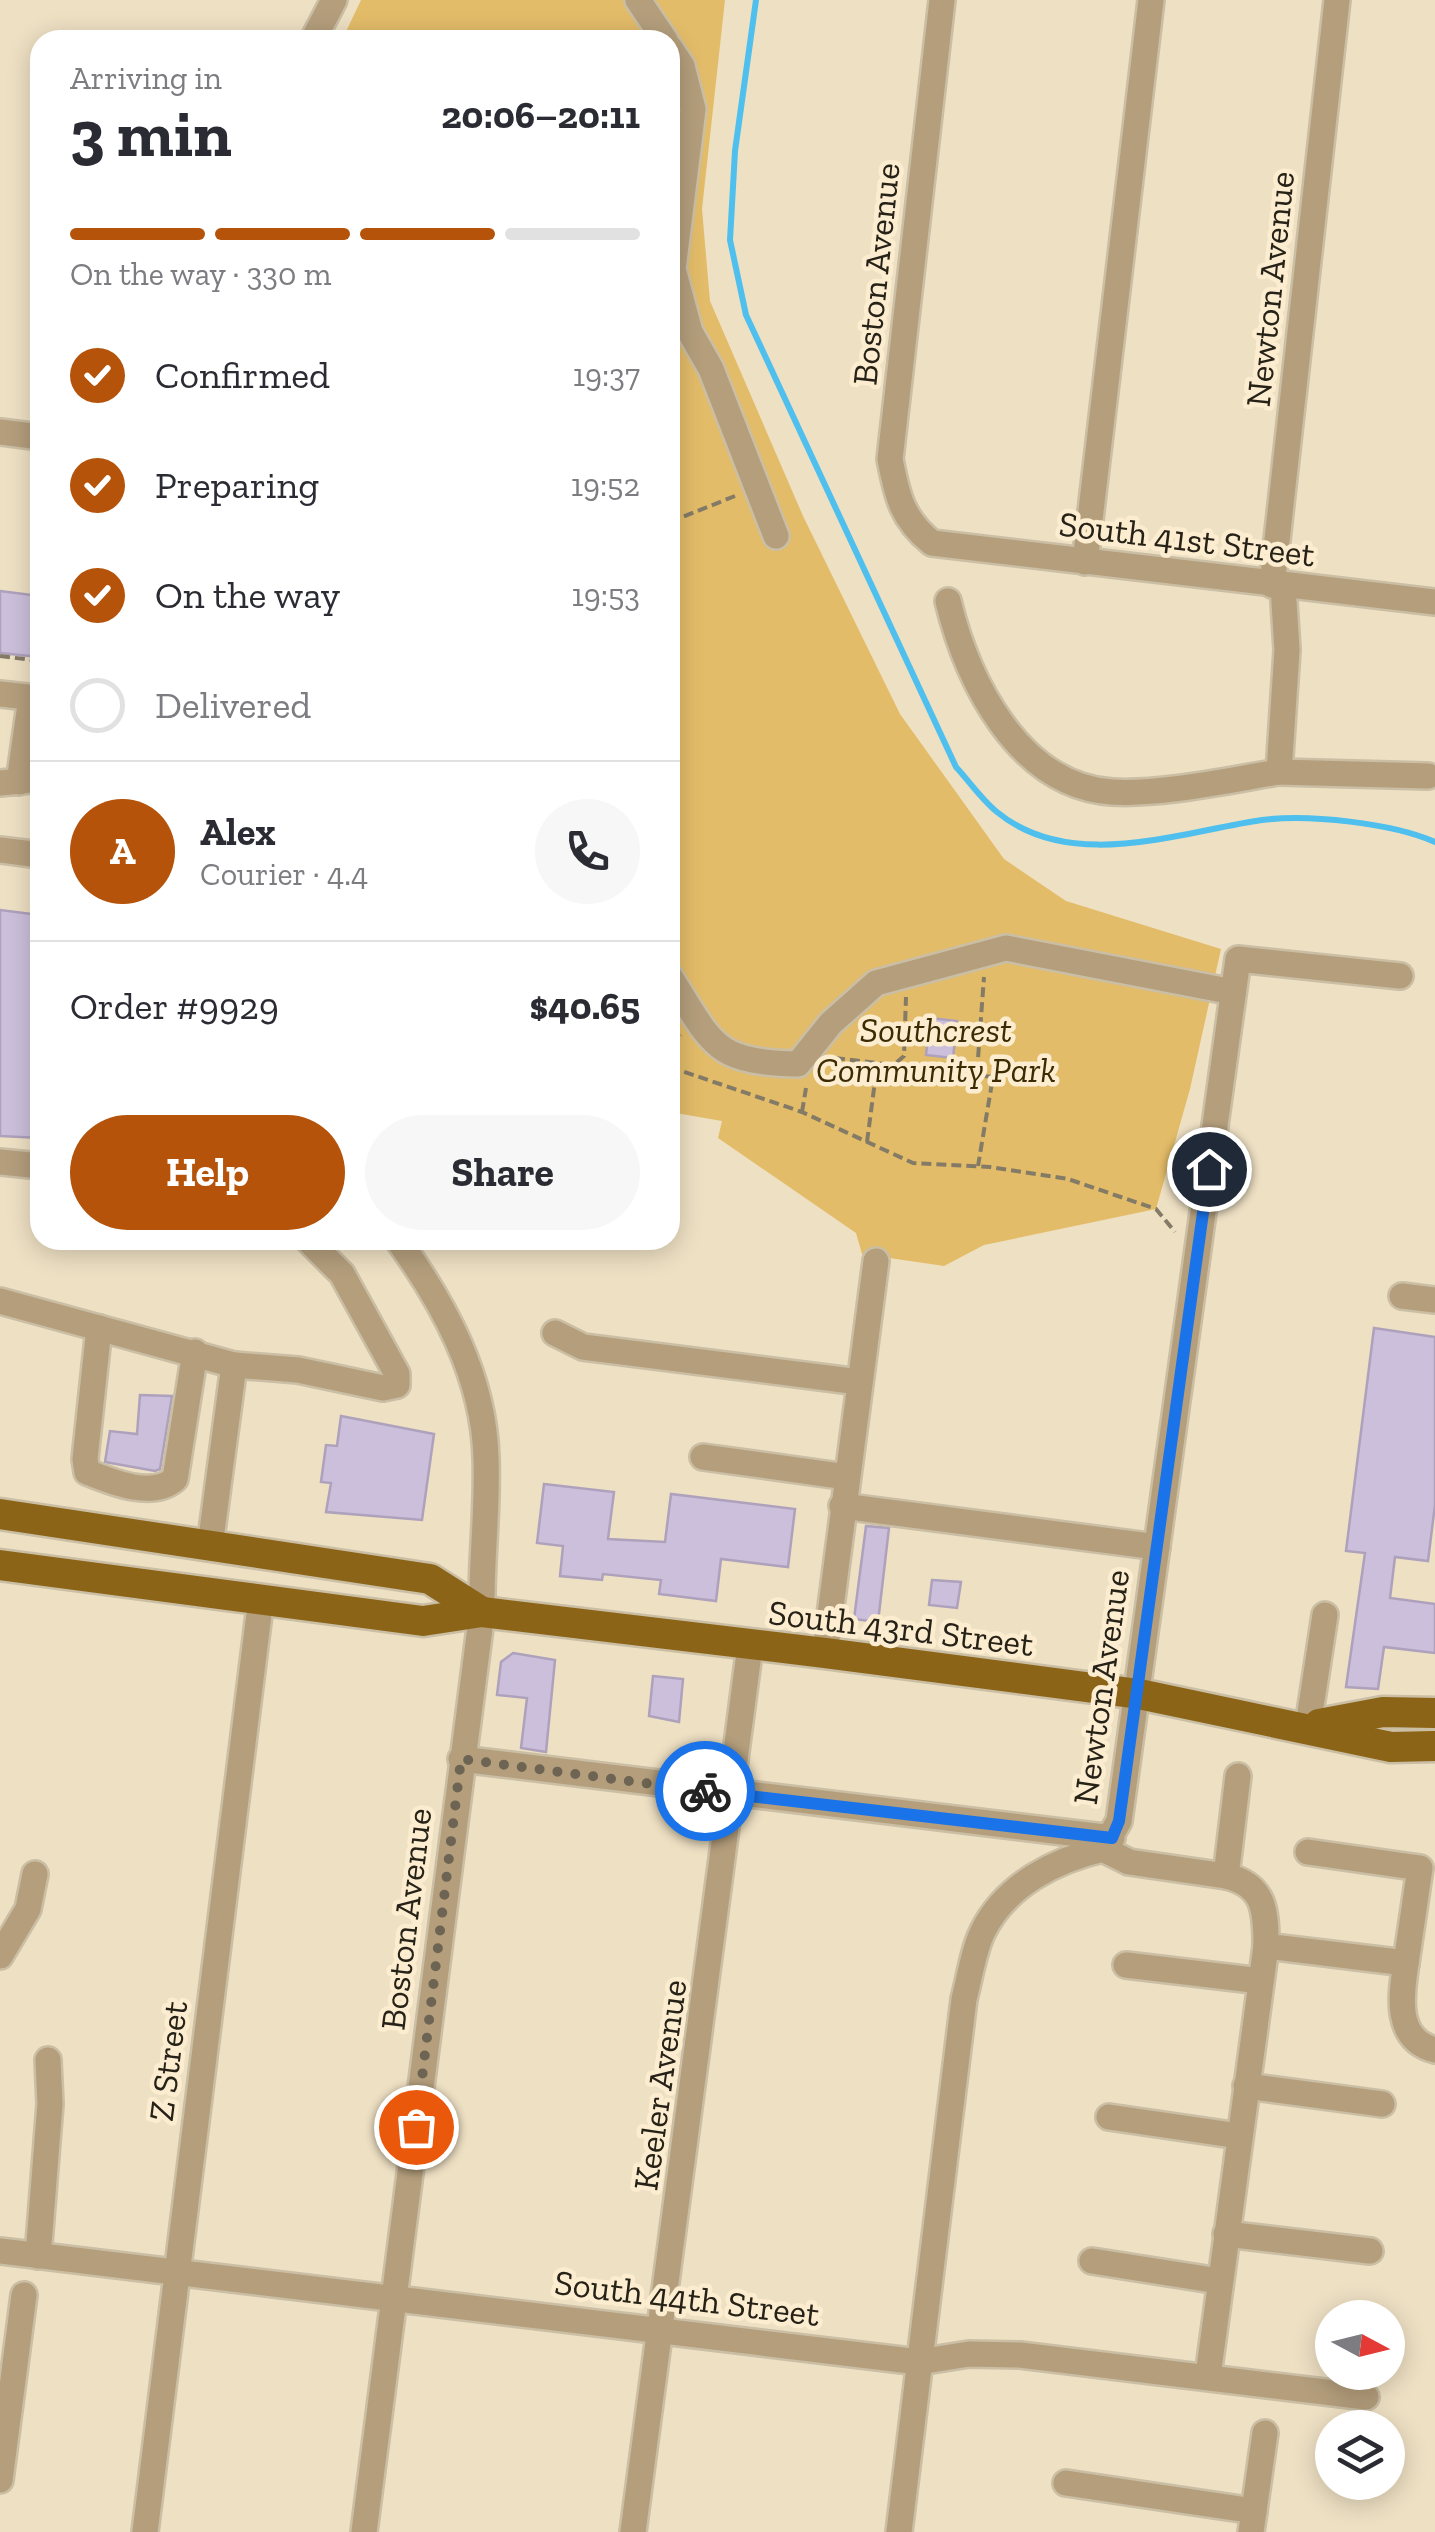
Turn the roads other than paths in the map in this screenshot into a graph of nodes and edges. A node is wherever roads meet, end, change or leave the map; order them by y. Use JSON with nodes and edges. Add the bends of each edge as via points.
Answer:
{"nodes":[{"id":1,"x":334,"y":0,"type":"edge"},
{"id":2,"x":638,"y":0,"type":"edge"},
{"id":3,"x":942,"y":0,"type":"edge"},
{"id":4,"x":1151,"y":0,"type":"edge"},
{"id":5,"x":1337,"y":0,"type":"edge"},
{"id":6,"x":318,"y":30,"type":"edge"},
{"id":7,"x":658,"y":30,"type":"edge"},
{"id":8,"x":680,"y":63,"type":"edge"},
{"id":9,"x":680,"y":213,"type":"edge"},
{"id":10,"x":680,"y":295,"type":"edge"},
{"id":11,"x":0,"y":432,"type":"edge"},
{"id":12,"x":30,"y":436,"type":"edge"},
{"id":13,"x":776,"y":536,"type":"dead end"},
{"id":14,"x":932,"y":543,"type":"joint"},
{"id":15,"x":1085,"y":562,"type":"junction"},
{"id":16,"x":1277,"y":585,"type":"junction"},
{"id":17,"x":948,"y":601,"type":"dead end"},
{"id":18,"x":1435,"y":602,"type":"edge"},
{"id":19,"x":0,"y":694,"type":"edge"},
{"id":20,"x":1279,"y":772,"type":"junction"},
{"id":21,"x":1428,"y":776,"type":"dead end"},
{"id":22,"x":20,"y":781,"type":"edge"},
{"id":23,"x":0,"y":850,"type":"edge"},
{"id":24,"x":30,"y":854,"type":"edge"},
{"id":25,"x":1400,"y":976,"type":"dead end"},
{"id":26,"x":680,"y":991,"type":"edge"},
{"id":27,"x":1233,"y":992,"type":"junction"},
{"id":28,"x":0,"y":1162,"type":"edge"},
{"id":29,"x":30,"y":1165,"type":"edge"},
{"id":30,"x":318,"y":1250,"type":"edge"},
{"id":31,"x":405,"y":1250,"type":"edge"},
{"id":32,"x":876,"y":1261,"type":"dead end"},
{"id":33,"x":1402,"y":1296,"type":"dead end"},
{"id":34,"x":1435,"y":1300,"type":"edge"},
{"id":35,"x":0,"y":1301,"type":"edge"},
{"id":36,"x":100,"y":1328,"type":"junction"},
{"id":37,"x":555,"y":1332,"type":"dead end"},
{"id":38,"x":195,"y":1352,"type":"junction"},
{"id":39,"x":234,"y":1364,"type":"junction"},
{"id":40,"x":860,"y":1382,"type":"junction"},
{"id":41,"x":702,"y":1457,"type":"dead end"},
{"id":42,"x":847,"y":1477,"type":"junction"},
{"id":43,"x":842,"y":1506,"type":"junction"},
{"id":44,"x":0,"y":1514,"type":"edge"},
{"id":45,"x":210,"y":1546,"type":"junction"},
{"id":46,"x":1157,"y":1547,"type":"junction"},
{"id":47,"x":0,"y":1565,"type":"edge"},
{"id":48,"x":261,"y":1598,"type":"junction"},
{"id":49,"x":482,"y":1612,"type":"junction"},
{"id":50,"x":1324,"y":1615,"type":"dead end"},
{"id":51,"x":750,"y":1646,"type":"junction"},
{"id":52,"x":826,"y":1653,"type":"junction"},
{"id":53,"x":1140,"y":1694,"type":"junction"},
{"id":54,"x":1435,"y":1713,"type":"edge"},
{"id":55,"x":1308,"y":1726,"type":"junction"},
{"id":56,"x":1435,"y":1746,"type":"edge"},
{"id":57,"x":461,"y":1759,"type":"junction"},
{"id":58,"x":1238,"y":1776,"type":"dead end"},
{"id":59,"x":734,"y":1794,"type":"junction"},
{"id":60,"x":1107,"y":1844,"type":"junction"},
{"id":61,"x":1308,"y":1852,"type":"dead end"},
{"id":62,"x":1427,"y":1869,"type":"edge"},
{"id":63,"x":35,"y":1874,"type":"dead end"},
{"id":64,"x":1226,"y":1876,"type":"junction"},
{"id":65,"x":1266,"y":1946,"type":"junction"},
{"id":66,"x":0,"y":1956,"type":"edge"},
{"id":67,"x":1406,"y":1963,"type":"junction"},
{"id":68,"x":1126,"y":1965,"type":"dead end"},
{"id":69,"x":1261,"y":1981,"type":"junction"},
{"id":70,"x":1435,"y":2050,"type":"edge"},
{"id":71,"x":48,"y":2060,"type":"dead end"},
{"id":72,"x":1246,"y":2086,"type":"junction"},
{"id":73,"x":1382,"y":2104,"type":"dead end"},
{"id":74,"x":1109,"y":2118,"type":"dead end"},
{"id":75,"x":1239,"y":2136,"type":"junction"},
{"id":76,"x":1226,"y":2234,"type":"junction"},
{"id":77,"x":0,"y":2251,"type":"edge"},
{"id":78,"x":1370,"y":2251,"type":"dead end"},
{"id":79,"x":38,"y":2256,"type":"junction"},
{"id":80,"x":1092,"y":2262,"type":"dead end"},
{"id":81,"x":177,"y":2273,"type":"junction"},
{"id":82,"x":1219,"y":2281,"type":"junction"},
{"id":83,"x":24,"y":2296,"type":"dead end"},
{"id":84,"x":394,"y":2298,"type":"junction"},
{"id":85,"x":662,"y":2330,"type":"junction"},
{"id":86,"x":919,"y":2362,"type":"junction"},
{"id":87,"x":1208,"y":2376,"type":"junction"},
{"id":88,"x":1366,"y":2396,"type":"dead end"},
{"id":89,"x":1265,"y":2432,"type":"dead end"},
{"id":90,"x":0,"y":2475,"type":"edge"},
{"id":91,"x":1066,"y":2483,"type":"dead end"},
{"id":92,"x":1252,"y":2521,"type":"edge"},
{"id":93,"x":145,"y":2532,"type":"edge"},
{"id":94,"x":364,"y":2532,"type":"edge"},
{"id":95,"x":633,"y":2532,"type":"edge"},
{"id":96,"x":899,"y":2532,"type":"edge"}],
"edges":[{"from":1,"to":6,"type":"street"},
{"from":2,"to":7,"type":"street"},
{"from":3,"to":14,"type":"street","name":"Boston Avenue","via":[[890,460],[900,508]]},
{"from":4,"to":15,"type":"street"},
{"from":5,"to":16,"type":"street","name":"Newton Avenue"},
{"from":8,"to":9,"type":"street","via":[[693,110]]},
{"from":10,"to":13,"type":"street"},
{"from":11,"to":12,"type":"street"},
{"from":14,"to":15,"type":"street","name":"South 41st Street"},
{"from":15,"to":16,"type":"street","name":"South 41st Street"},
{"from":16,"to":18,"type":"street","name":"South 41st Street"},
{"from":16,"to":20,"type":"street","name":"Newton Avenue","via":[[1286,650]]},
{"from":17,"to":20,"type":"street","via":[[990,710],[1021,745],[1072,781],[1112,792]]},
{"from":19,"to":22,"type":"street","via":[[26,697],[30,705]]},
{"from":20,"to":21,"type":"street"},
{"from":23,"to":24,"type":"street"},
{"from":25,"to":27,"type":"street","name":"Newton Avenue","via":[[1238,958]]},
{"from":26,"to":27,"type":"street","via":[[726,1054],[798,1064],[876,983],[1006,948]]},
{"from":27,"to":46,"type":"street","name":"Newton Avenue"},
{"from":28,"to":29,"type":"street"},
{"from":30,"to":39,"type":"street","via":[[342,1274],[397,1384],[383,1388]]},
{"from":31,"to":49,"type":"street","name":"Boston Avenue","via":[[448,1316],[480,1415],[486,1454]]},
{"from":32,"to":40,"type":"street"},
{"from":33,"to":34,"type":"street"},
{"from":35,"to":36,"type":"street"},
{"from":36,"to":38,"type":"street"},
{"from":36,"to":38,"type":"street","via":[[85,1459],[87,1472],[112,1482],[154,1488],[175,1479]]},
{"from":37,"to":40,"type":"street","via":[[583,1347]]},
{"from":38,"to":39,"type":"street"},
{"from":39,"to":45,"type":"street"},
{"from":40,"to":42,"type":"street"},
{"from":41,"to":42,"type":"street"},
{"from":42,"to":43,"type":"street"},
{"from":43,"to":46,"type":"street"},
{"from":43,"to":52,"type":"street"},
{"from":44,"to":45,"type":"main road","name":"South 43rd Street"},
{"from":45,"to":49,"type":"main road","name":"South 43rd Street","via":[[430,1579]]},
{"from":46,"to":53,"type":"street","name":"Newton Avenue"},
{"from":47,"to":48,"type":"main road","name":"South 43rd Street"},
{"from":48,"to":49,"type":"main road","name":"South 43rd Street","via":[[423,1621]]},
{"from":48,"to":81,"type":"street","name":"Z Street"},
{"from":49,"to":51,"type":"main road","name":"South 43rd Street"},
{"from":49,"to":57,"type":"street","name":"Boston Avenue"},
{"from":50,"to":55,"type":"street"},
{"from":51,"to":52,"type":"main road","name":"South 43rd Street"},
{"from":51,"to":59,"type":"street","name":"Keeler Avenue"},
{"from":52,"to":53,"type":"main road","name":"South 43rd Street"},
{"from":53,"to":55,"type":"main road","name":"South 43rd Street"},
{"from":53,"to":60,"type":"street","name":"Newton Avenue","via":[[1119,1821]]},
{"from":54,"to":55,"type":"main road","name":"South 43rd Street","via":[[1383,1712]]},
{"from":55,"to":56,"type":"main road","name":"South 43rd Street","via":[[1390,1747]]},
{"from":57,"to":59,"type":"street"},
{"from":57,"to":84,"type":"street","name":"Boston Avenue"},
{"from":58,"to":64,"type":"street"},
{"from":59,"to":60,"type":"street"},
{"from":59,"to":85,"type":"street","name":"Keeler Avenue"},
{"from":60,"to":64,"type":"street","via":[[1129,1862]]},
{"from":60,"to":86,"type":"street","name":"Newton Avenue","via":[[1028,1880],[982,1933],[964,1999]]},
{"from":61,"to":62,"type":"street"},
{"from":62,"to":67,"type":"street"},
{"from":63,"to":66,"type":"street","via":[[28,1909]]},
{"from":64,"to":65,"type":"street","via":[[1261,1898]]},
{"from":65,"to":67,"type":"street"},
{"from":65,"to":69,"type":"street"},
{"from":67,"to":70,"type":"street","via":[[1402,2018]]},
{"from":68,"to":69,"type":"street"},
{"from":69,"to":72,"type":"street"},
{"from":71,"to":79,"type":"street"},
{"from":72,"to":73,"type":"street"},
{"from":72,"to":75,"type":"street"},
{"from":74,"to":75,"type":"street"},
{"from":75,"to":76,"type":"street"},
{"from":76,"to":78,"type":"street"},
{"from":76,"to":82,"type":"street"},
{"from":77,"to":79,"type":"street","name":"South 44th Street"},
{"from":79,"to":81,"type":"street","name":"South 44th Street"},
{"from":80,"to":82,"type":"street"},
{"from":81,"to":84,"type":"street","name":"South 44th Street"},
{"from":81,"to":93,"type":"street","name":"Z Street"},
{"from":82,"to":87,"type":"street"},
{"from":83,"to":90,"type":"street"},
{"from":84,"to":85,"type":"street","name":"South 44th Street"},
{"from":84,"to":94,"type":"street","name":"Boston Avenue"},
{"from":85,"to":86,"type":"street","name":"South 44th Street"},
{"from":85,"to":95,"type":"street","name":"Keeler Avenue"},
{"from":86,"to":87,"type":"street","name":"South 44th Street","via":[[1020,2355]]},
{"from":86,"to":96,"type":"street","name":"Newton Avenue"},
{"from":87,"to":88,"type":"street","name":"South 44th Street"},
{"from":89,"to":92,"type":"street"},
{"from":91,"to":92,"type":"street"}]}
